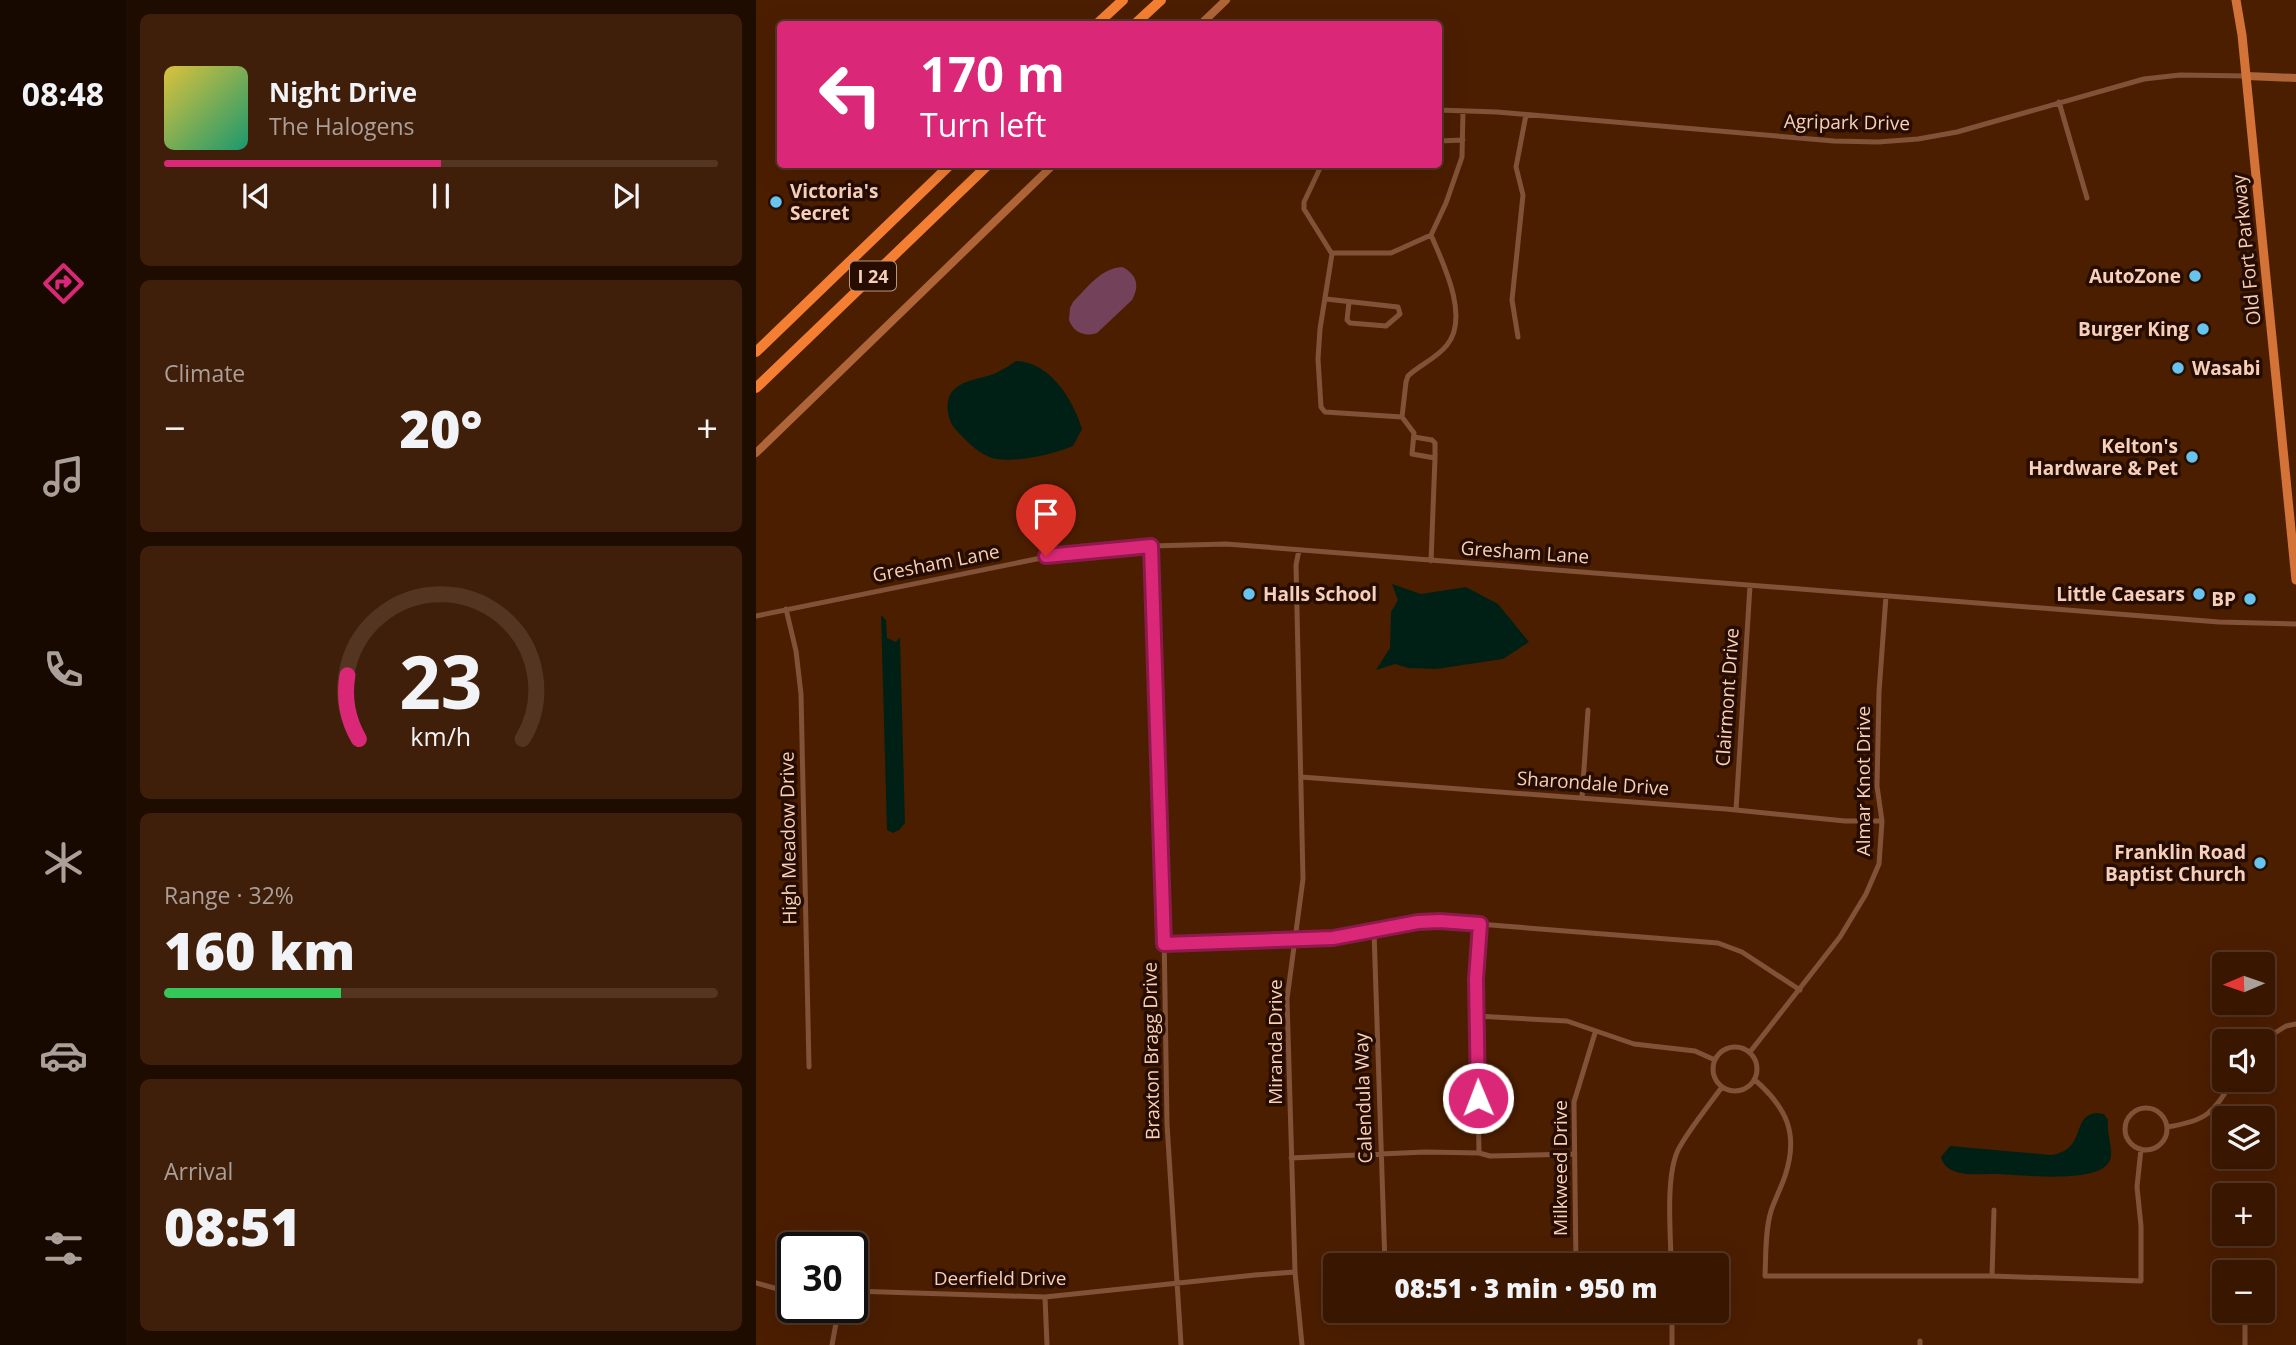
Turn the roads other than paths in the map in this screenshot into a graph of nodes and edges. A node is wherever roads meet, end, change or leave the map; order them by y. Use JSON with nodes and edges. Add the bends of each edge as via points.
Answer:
{"nodes":[{"id":1,"x":1123,"y":0,"type":"edge"},
{"id":2,"x":1161,"y":0,"type":"edge"},
{"id":3,"x":1226,"y":0,"type":"edge"},
{"id":4,"x":2236,"y":0,"type":"edge"},
{"id":5,"x":1100,"y":21,"type":"edge"},
{"id":6,"x":1138,"y":21,"type":"edge"},
{"id":7,"x":1204,"y":21,"type":"edge"},
{"id":8,"x":2247,"y":76,"type":"junction"},
{"id":9,"x":2296,"y":78,"type":"edge"},
{"id":10,"x":2059,"y":103,"type":"junction"},
{"id":11,"x":1442,"y":110,"type":"edge"},
{"id":12,"x":1463,"y":111,"type":"junction"},
{"id":13,"x":1526,"y":115,"type":"junction"},
{"id":14,"x":1463,"y":140,"type":"junction"},
{"id":15,"x":1442,"y":141,"type":"edge"},
{"id":16,"x":947,"y":168,"type":"edge"},
{"id":17,"x":985,"y":168,"type":"edge"},
{"id":18,"x":1050,"y":168,"type":"edge"},
{"id":19,"x":1320,"y":168,"type":"edge"},
{"id":20,"x":2087,"y":198,"type":"dead end"},
{"id":21,"x":1431,"y":235,"type":"junction"},
{"id":22,"x":1332,"y":253,"type":"junction"},
{"id":23,"x":1326,"y":299,"type":"junction"},
{"id":24,"x":1349,"y":302,"type":"junction"},
{"id":25,"x":1518,"y":337,"type":"dead end"},
{"id":26,"x":756,"y":352,"type":"edge"},
{"id":27,"x":756,"y":388,"type":"edge"},
{"id":28,"x":1402,"y":417,"type":"junction"},
{"id":29,"x":1414,"y":437,"type":"junction"},
{"id":30,"x":756,"y":453,"type":"edge"},
{"id":31,"x":1435,"y":458,"type":"junction"},
{"id":32,"x":1151,"y":546,"type":"junction"},
{"id":33,"x":1299,"y":550,"type":"junction"},
{"id":34,"x":1431,"y":561,"type":"junction"},
{"id":35,"x":2296,"y":580,"type":"edge"},
{"id":36,"x":1750,"y":586,"type":"junction"},
{"id":37,"x":1886,"y":596,"type":"junction"},
{"id":38,"x":786,"y":609,"type":"junction"},
{"id":39,"x":756,"y":616,"type":"edge"},
{"id":40,"x":2296,"y":624,"type":"edge"},
{"id":41,"x":1588,"y":710,"type":"dead end"},
{"id":42,"x":1301,"y":777,"type":"junction"},
{"id":43,"x":1582,"y":798,"type":"junction"},
{"id":44,"x":1736,"y":810,"type":"junction"},
{"id":45,"x":1882,"y":821,"type":"junction"},
{"id":46,"x":1480,"y":924,"type":"junction"},
{"id":47,"x":1374,"y":931,"type":"junction"},
{"id":48,"x":1295,"y":940,"type":"junction"},
{"id":49,"x":1164,"y":944,"type":"junction"},
{"id":50,"x":1800,"y":990,"type":"junction"},
{"id":51,"x":1476,"y":1016,"type":"junction"},
{"id":52,"x":2296,"y":1024,"type":"edge"},
{"id":53,"x":1595,"y":1032,"type":"junction"},
{"id":54,"x":2275,"y":1033,"type":"edge"},
{"id":55,"x":1750,"y":1052,"type":"junction"},
{"id":56,"x":1715,"y":1060,"type":"junction"},
{"id":57,"x":809,"y":1067,"type":"dead end"},
{"id":58,"x":1755,"y":1080,"type":"junction"},
{"id":59,"x":1721,"y":1087,"type":"junction"},
{"id":60,"x":2226,"y":1092,"type":"edge"},
{"id":61,"x":2167,"y":1127,"type":"junction"},
{"id":62,"x":2141,"y":1149,"type":"junction"},
{"id":63,"x":1479,"y":1153,"type":"junction"},
{"id":64,"x":1381,"y":1154,"type":"junction"},
{"id":65,"x":1574,"y":1154,"type":"junction"},
{"id":66,"x":1292,"y":1158,"type":"junction"},
{"id":67,"x":1994,"y":1210,"type":"dead end"},
{"id":68,"x":1385,"y":1253,"type":"edge"},
{"id":69,"x":1576,"y":1253,"type":"edge"},
{"id":70,"x":1671,"y":1253,"type":"edge"},
{"id":71,"x":1295,"y":1272,"type":"junction"},
{"id":72,"x":1992,"y":1276,"type":"junction"},
{"id":73,"x":756,"y":1283,"type":"edge"},
{"id":74,"x":1176,"y":1284,"type":"junction"},
{"id":75,"x":777,"y":1289,"type":"edge"},
{"id":76,"x":868,"y":1291,"type":"edge"},
{"id":77,"x":1045,"y":1297,"type":"junction"},
{"id":78,"x":836,"y":1323,"type":"edge"},
{"id":79,"x":1672,"y":1323,"type":"edge"},
{"id":80,"x":2245,"y":1326,"type":"dead end"},
{"id":81,"x":832,"y":1345,"type":"edge"},
{"id":82,"x":1047,"y":1345,"type":"edge"},
{"id":83,"x":1181,"y":1345,"type":"edge"},
{"id":84,"x":1302,"y":1345,"type":"edge"},
{"id":85,"x":1672,"y":1345,"type":"edge"},
{"id":86,"x":2245,"y":1345,"type":"edge"}],
"edges":[{"from":1,"to":5,"type":"highway"},
{"from":2,"to":6,"type":"highway"},
{"from":3,"to":7,"type":"street"},
{"from":4,"to":8,"type":"main road","name":"Old Fort Parkway"},
{"from":8,"to":9,"type":"street"},
{"from":8,"to":10,"type":"street","name":"Agripark Drive","via":[[2144,79]]},
{"from":8,"to":35,"type":"main road","name":"Old Fort Parkway"},
{"from":10,"to":13,"type":"street","name":"Agripark Drive","via":[[1957,132],[1878,142]]},
{"from":10,"to":20,"type":"street"},
{"from":11,"to":12,"type":"street","name":"Agripark Drive"},
{"from":12,"to":13,"type":"street","name":"Agripark Drive"},
{"from":12,"to":14,"type":"street"},
{"from":13,"to":25,"type":"street","via":[[1516,167],[1523,195],[1512,300]]},
{"from":14,"to":15,"type":"street"},
{"from":14,"to":21,"type":"street","via":[[1461,163]]},
{"from":16,"to":26,"type":"highway","number":"I 24"},
{"from":17,"to":27,"type":"highway","number":"I 24"},
{"from":18,"to":30,"type":"street"},
{"from":19,"to":22,"type":"street","via":[[1304,209]]},
{"from":21,"to":22,"type":"street","via":[[1391,253]]},
{"from":21,"to":28,"type":"street","via":[[1448,275],[1455,322],[1445,347],[1408,376]]},
{"from":22,"to":23,"type":"street"},
{"from":23,"to":24,"type":"street"},
{"from":23,"to":28,"type":"street","via":[[1318,359],[1321,407],[1325,412]]},
{"from":24,"to":24,"type":"street","via":[[1398,307],[1400,314],[1386,326],[1350,323]]},
{"from":28,"to":29,"type":"street"},
{"from":29,"to":31,"type":"street","via":[[1435,443]]},
{"from":29,"to":31,"type":"street","via":[[1412,454]]},
{"from":31,"to":34,"type":"street"},
{"from":32,"to":33,"type":"street","name":"Gresham Lane","via":[[1226,544]]},
{"from":32,"to":38,"type":"street","name":"Gresham Lane","via":[[1046,556]]},
{"from":32,"to":49,"type":"street","name":"Braxton Bragg Drive"},
{"from":33,"to":34,"type":"street","name":"Gresham Lane"},
{"from":33,"to":42,"type":"street","name":"Miranda Drive"},
{"from":34,"to":36,"type":"street","name":"Gresham Lane"},
{"from":36,"to":37,"type":"street","name":"Gresham Lane"},
{"from":36,"to":44,"type":"street","name":"Clairmont Drive"},
{"from":37,"to":40,"type":"street","name":"Gresham Lane"},
{"from":37,"to":45,"type":"street","name":"Almar Knot Drive","via":[[1877,786]]},
{"from":38,"to":39,"type":"street","name":"Gresham Lane"},
{"from":38,"to":57,"type":"street","name":"High Meadow Drive","via":[[801,694]]},
{"from":41,"to":43,"type":"street"},
{"from":42,"to":43,"type":"street","name":"Sharondale Drive"},
{"from":42,"to":48,"type":"street","name":"Miranda Drive","via":[[1303,879]]},
{"from":43,"to":44,"type":"street","name":"Sharondale Drive"},
{"from":44,"to":45,"type":"street","name":"Sharondale Drive"},
{"from":45,"to":50,"type":"street","name":"Almar Knot Drive","via":[[1879,864],[1866,894]]},
{"from":46,"to":47,"type":"street","via":[[1418,922]]},
{"from":46,"to":50,"type":"street","via":[[1718,943],[1742,952]]},
{"from":46,"to":51,"type":"street"},
{"from":47,"to":48,"type":"street"},
{"from":47,"to":64,"type":"street","name":"Calendula Way"},
{"from":48,"to":49,"type":"street"},
{"from":48,"to":66,"type":"street","name":"Miranda Drive","via":[[1287,999]]},
{"from":49,"to":74,"type":"street","name":"Braxton Bragg Drive"},
{"from":50,"to":55,"type":"street","name":"Almar Knot Drive"},
{"from":51,"to":53,"type":"street","via":[[1558,1019]]},
{"from":51,"to":63,"type":"street"},
{"from":52,"to":54,"type":"street"},
{"from":53,"to":56,"type":"street","via":[[1634,1044],[1706,1054]]},
{"from":53,"to":65,"type":"street","name":"Milkweed Drive","via":[[1574,1102]]},
{"from":55,"to":56,"type":"street","via":[[1730,1047]]},
{"from":55,"to":58,"type":"street","via":[[1758,1067]]},
{"from":56,"to":59,"type":"street","via":[[1713,1073]]},
{"from":58,"to":59,"type":"street","via":[[1742,1091]]},
{"from":58,"to":72,"type":"street","via":[[1789,1123],[1792,1146],[1770,1213],[1765,1276]]},
{"from":59,"to":70,"type":"street","via":[[1675,1158]]},
{"from":60,"to":61,"type":"street","via":[[2203,1119]]},
{"from":61,"to":62,"type":"street","via":[[2161,1144]]},
{"from":61,"to":62,"type":"street","via":[[2157,1111],[2135,1111],[2126,1122],[2127,1136]]},
{"from":62,"to":72,"type":"street","via":[[2137,1186],[2141,1281]]},
{"from":63,"to":64,"type":"street"},
{"from":63,"to":65,"type":"street"},
{"from":64,"to":66,"type":"street"},
{"from":64,"to":68,"type":"street","name":"Calendula Way"},
{"from":65,"to":69,"type":"street","name":"Milkweed Drive"},
{"from":66,"to":71,"type":"street","name":"Miranda Drive"},
{"from":67,"to":72,"type":"street"},
{"from":71,"to":74,"type":"street","name":"Deerfield Drive"},
{"from":71,"to":84,"type":"street","name":"Miranda Drive"},
{"from":73,"to":75,"type":"street"},
{"from":74,"to":77,"type":"street","name":"Deerfield Drive"},
{"from":74,"to":83,"type":"street","name":"Braxton Bragg Drive"},
{"from":76,"to":77,"type":"street","name":"Deerfield Drive"},
{"from":77,"to":82,"type":"street"},
{"from":78,"to":81,"type":"street"},
{"from":79,"to":85,"type":"street"},
{"from":80,"to":86,"type":"street"}]}
